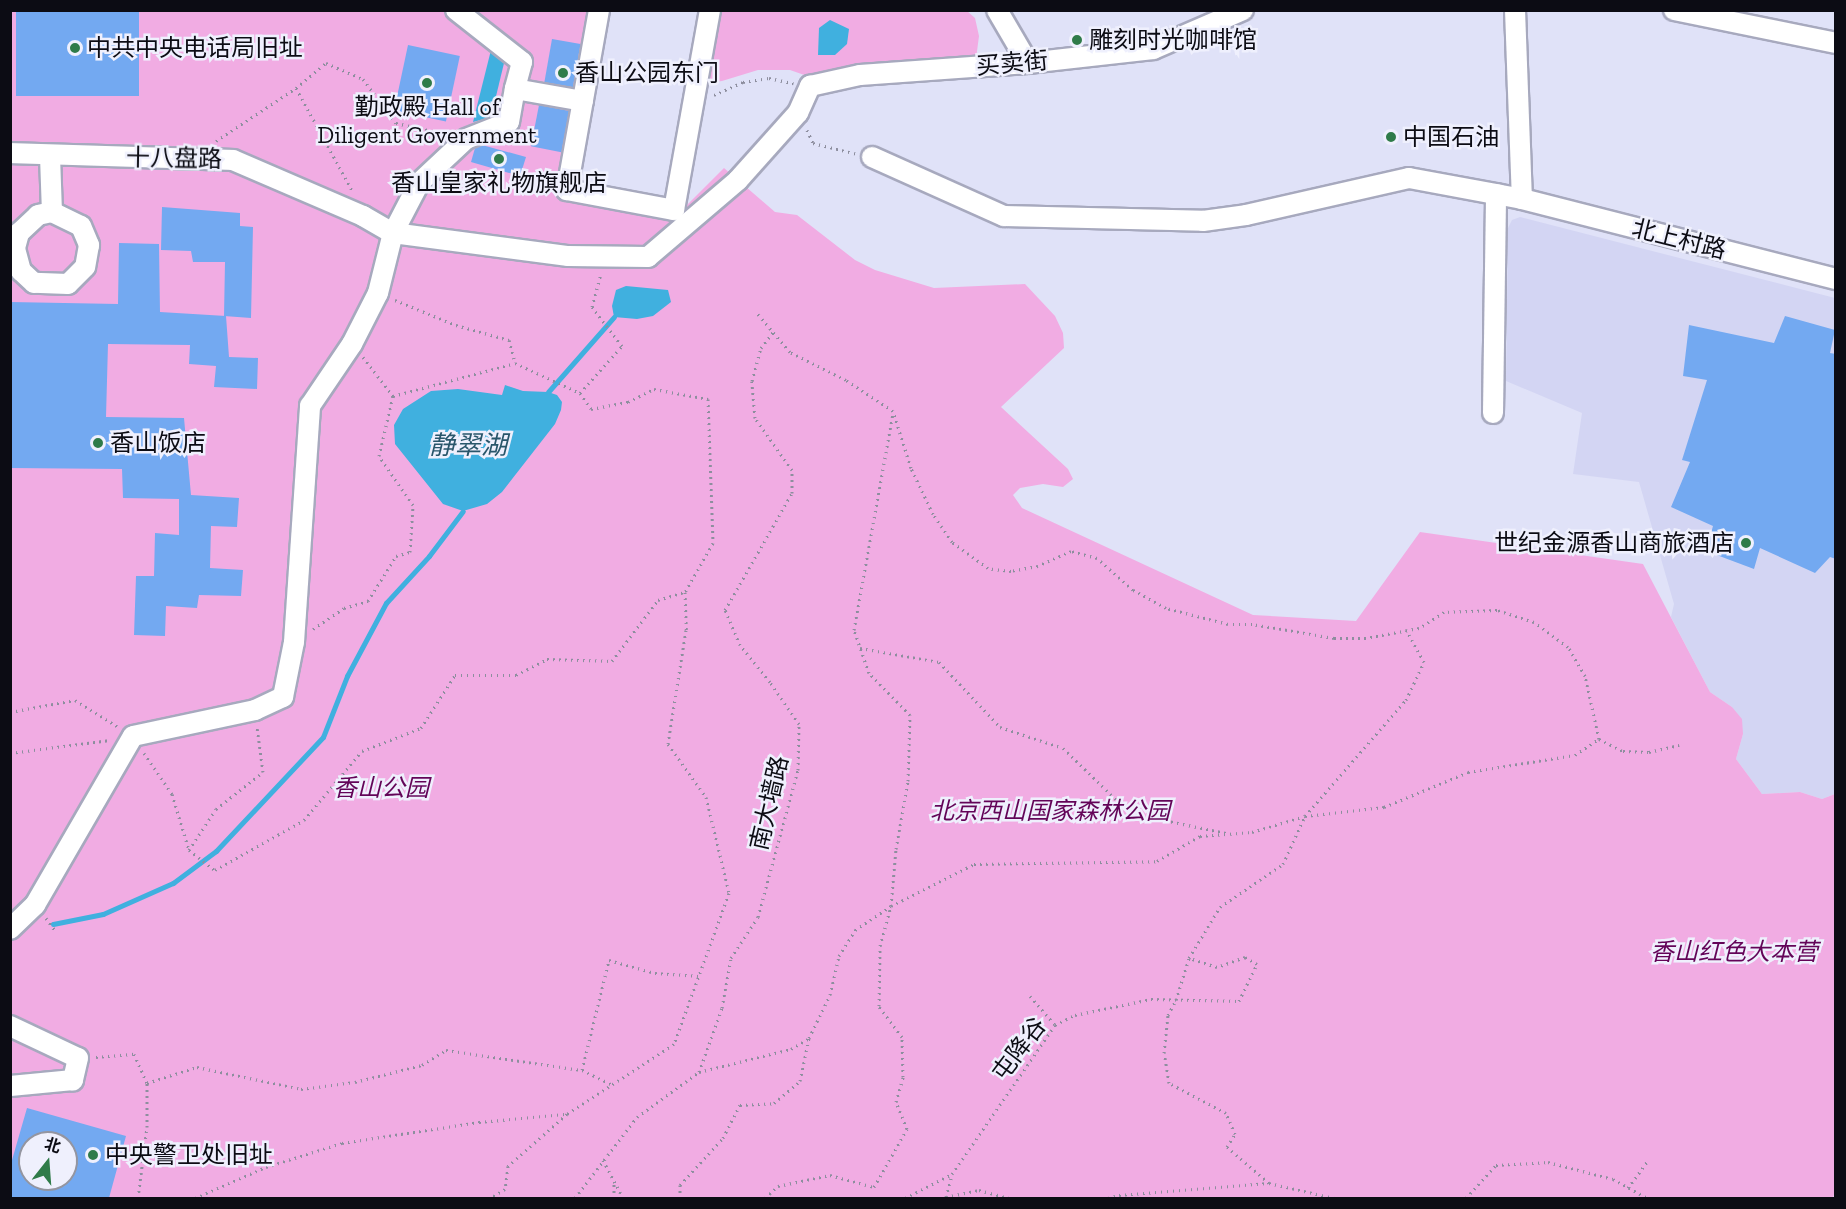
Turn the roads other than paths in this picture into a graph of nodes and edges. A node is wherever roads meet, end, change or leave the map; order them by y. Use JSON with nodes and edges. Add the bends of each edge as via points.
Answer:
{"nodes":[{"id":1,"x":456,"y":10,"type":"edge"},
{"id":2,"x":599,"y":10,"type":"edge"},
{"id":3,"x":710,"y":10,"type":"edge"},
{"id":4,"x":997,"y":10,"type":"edge"},
{"id":5,"x":1243,"y":10,"type":"edge"},
{"id":6,"x":1515,"y":10,"type":"edge"},
{"id":7,"x":1674,"y":10,"type":"edge"},
{"id":8,"x":1836,"y":43,"type":"edge"},
{"id":9,"x":1028,"y":63,"type":"junction"},
{"id":10,"x":515,"y":89,"type":"junction"},
{"id":11,"x":583,"y":101,"type":"junction"},
{"id":12,"x":10,"y":153,"type":"edge"},
{"id":13,"x":50,"y":156,"type":"junction"},
{"id":14,"x":872,"y":157,"type":"road end"},
{"id":15,"x":1496,"y":194,"type":"junction"},
{"id":16,"x":1522,"y":199,"type":"junction"},
{"id":17,"x":52,"y":212,"type":"dead end"},
{"id":18,"x":393,"y":233,"type":"junction"},
{"id":19,"x":1836,"y":279,"type":"edge"},
{"id":20,"x":1493,"y":413,"type":"dead end"},
{"id":21,"x":10,"y":929,"type":"edge"},
{"id":22,"x":10,"y":1026,"type":"edge"},
{"id":23,"x":10,"y":1086,"type":"edge"}],
"edges":[{"from":1,"to":10,"type":"street","via":[[522,62]]},
{"from":2,"to":11,"type":"street"},
{"from":3,"to":11,"type":"street","via":[[674,210],[567,190]]},
{"from":4,"to":9,"type":"street"},
{"from":5,"to":9,"type":"street","name":"买卖街","via":[[1153,49]]},
{"from":6,"to":16,"type":"street"},
{"from":7,"to":8,"type":"street"},
{"from":9,"to":18,"type":"street","name":"买卖街","via":[[860,75],[810,86],[798,113],[738,180],[648,256],[568,256]]},
{"from":10,"to":11,"type":"street"},
{"from":10,"to":18,"type":"street","via":[[509,122],[466,139],[418,183]]},
{"from":12,"to":13,"type":"street","name":"十八盘路"},
{"from":13,"to":17,"type":"street"},
{"from":13,"to":18,"type":"street","name":"十八盘路","via":[[233,160],[363,216]]},
{"from":14,"to":15,"type":"street","name":"北上村路","via":[[1004,216],[1203,221],[1409,178]]},
{"from":15,"to":16,"type":"street","name":"北上村路"},
{"from":15,"to":20,"type":"street"},
{"from":16,"to":19,"type":"street","name":"北上村路"},
{"from":18,"to":21,"type":"street","via":[[378,293],[352,344],[310,406],[294,642],[283,697],[255,710],[133,736],[35,905]]},
{"from":22,"to":23,"type":"street","via":[[78,1058],[73,1080]]}]}
